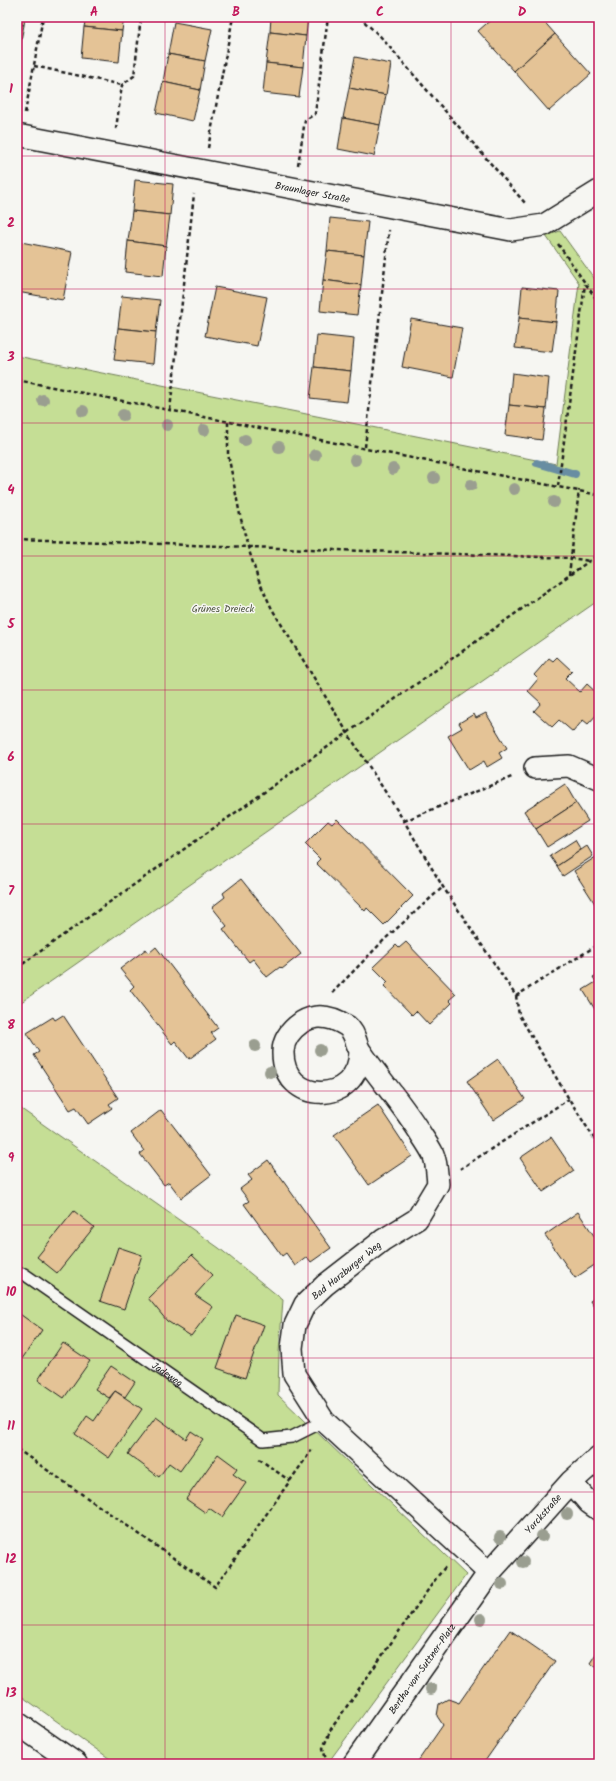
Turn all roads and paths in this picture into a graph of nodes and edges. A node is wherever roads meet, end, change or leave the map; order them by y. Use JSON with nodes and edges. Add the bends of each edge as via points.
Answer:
{"nodes":[{"id":1,"x":44,"y":17,"type":"edge"},
{"id":2,"x":141,"y":17,"type":"edge"},
{"id":3,"x":233,"y":17,"type":"edge"},
{"id":4,"x":328,"y":17,"type":"edge"},
{"id":5,"x":359,"y":17,"type":"edge"},
{"id":6,"x":34,"y":66,"type":"junction"},
{"id":7,"x":122,"y":85,"type":"junction"},
{"id":8,"x":19,"y":135,"type":"edge"},
{"id":9,"x":112,"y":154,"type":"junction"},
{"id":10,"x":203,"y":171,"type":"junction"},
{"id":11,"x":294,"y":189,"type":"junction"},
{"id":12,"x":599,"y":191,"type":"edge"},
{"id":13,"x":391,"y":208,"type":"junction"},
{"id":14,"x":544,"y":225,"type":"junction"},
{"id":15,"x":585,"y":283,"type":"junction"},
{"id":16,"x":599,"y":304,"type":"edge"},
{"id":17,"x":17,"y":380,"type":"edge"},
{"id":18,"x":170,"y":410,"type":"junction"},
{"id":19,"x":228,"y":422,"type":"junction"},
{"id":20,"x":365,"y":447,"type":"junction"},
{"id":21,"x":558,"y":486,"type":"junction"},
{"id":22,"x":579,"y":490,"type":"junction"},
{"id":23,"x":599,"y":494,"type":"edge"},
{"id":24,"x":17,"y":539,"type":"edge"},
{"id":25,"x":248,"y":547,"type":"junction"},
{"id":26,"x":599,"y":554,"type":"edge"},
{"id":27,"x":571,"y":558,"type":"junction"},
{"id":28,"x":590,"y":561,"type":"junction"},
{"id":29,"x":569,"y":576,"type":"junction"},
{"id":30,"x":347,"y":732,"type":"junction"},
{"id":31,"x":534,"y":768,"type":"joint"},
{"id":32,"x":599,"y":779,"type":"edge"},
{"id":33,"x":404,"y":821,"type":"junction"},
{"id":34,"x":443,"y":887,"type":"junction"},
{"id":35,"x":599,"y":944,"type":"edge"},
{"id":36,"x":17,"y":968,"type":"edge"},
{"id":37,"x":516,"y":996,"type":"junction"},
{"id":38,"x":306,"y":1019,"type":"junction"},
{"id":39,"x":360,"y":1051,"type":"junction"},
{"id":40,"x":569,"y":1099,"type":"junction"},
{"id":41,"x":599,"y":1146,"type":"edge"},
{"id":42,"x":438,"y":1184,"type":"junction"},
{"id":43,"x":17,"y":1274,"type":"edge"},
{"id":44,"x":324,"y":1421,"type":"junction"},
{"id":45,"x":292,"y":1437,"type":"junction"},
{"id":46,"x":17,"y":1450,"type":"edge"},
{"id":47,"x":599,"y":1457,"type":"edge"},
{"id":48,"x":571,"y":1482,"type":"junction"},
{"id":49,"x":599,"y":1510,"type":"edge"},
{"id":50,"x":463,"y":1548,"type":"junction"},
{"id":51,"x":489,"y":1573,"type":"junction"},
{"id":52,"x":17,"y":1723,"type":"edge"},
{"id":53,"x":76,"y":1764,"type":"edge"},
{"id":54,"x":327,"y":1764,"type":"edge"},
{"id":55,"x":354,"y":1764,"type":"edge"}],
"edges":[{"from":1,"to":6,"type":"path"},
{"from":2,"to":7,"type":"path","via":[[134,76]]},
{"from":3,"to":10,"type":"path"},
{"from":4,"to":11,"type":"path","via":[[315,114],[305,120]]},
{"from":5,"to":14,"type":"path","via":[[385,42]]},
{"from":6,"to":7,"type":"path"},
{"from":6,"to":8,"type":"path"},
{"from":7,"to":9,"type":"path"},
{"from":8,"to":9,"type":"street","name":"Braunlager Straße"},
{"from":9,"to":10,"type":"street","name":"Braunlager Straße"},
{"from":10,"to":11,"type":"street","name":"Braunlager Straße"},
{"from":10,"to":18,"type":"path","via":[[195,181]]},
{"from":11,"to":13,"type":"street","name":"Braunlager Straße"},
{"from":12,"to":14,"type":"street","name":"Braunlager Straße"},
{"from":13,"to":14,"type":"street","name":"Braunlager Straße","via":[[511,230]]},
{"from":13,"to":20,"type":"path"},
{"from":14,"to":15,"type":"path"},
{"from":15,"to":16,"type":"path"},
{"from":15,"to":21,"type":"path"},
{"from":17,"to":18,"type":"path"},
{"from":18,"to":19,"type":"path"},
{"from":19,"to":20,"type":"path"},
{"from":19,"to":25,"type":"path","via":[[228,454]]},
{"from":20,"to":21,"type":"path"},
{"from":21,"to":22,"type":"path"},
{"from":22,"to":23,"type":"path"},
{"from":22,"to":27,"type":"path"},
{"from":24,"to":25,"type":"path"},
{"from":25,"to":27,"type":"path"},
{"from":25,"to":30,"type":"path","via":[[272,609]]},
{"from":26,"to":28,"type":"path"},
{"from":27,"to":28,"type":"path"},
{"from":27,"to":29,"type":"path"},
{"from":28,"to":29,"type":"path"},
{"from":29,"to":30,"type":"path"},
{"from":30,"to":33,"type":"path"},
{"from":30,"to":36,"type":"path"},
{"from":31,"to":32,"type":"street","via":[[570,766]]},
{"from":31,"to":33,"type":"path"},
{"from":33,"to":34,"type":"path"},
{"from":34,"to":37,"type":"path"},
{"from":34,"to":38,"type":"path","via":[[385,939]]},
{"from":35,"to":37,"type":"path"},
{"from":37,"to":40,"type":"path","via":[[519,1015]]},
{"from":38,"to":39,"type":"street","via":[[319,1016],[332,1018],[348,1027],[356,1038]]},
{"from":38,"to":39,"type":"street","via":[[287,1036],[283,1049],[283,1061],[288,1074],[300,1087],[312,1092],[326,1093],[347,1084],[356,1073]]},
{"from":39,"to":42,"type":"street","via":[[408,1113],[433,1154]]},
{"from":40,"to":41,"type":"path"},
{"from":40,"to":42,"type":"path"},
{"from":42,"to":44,"type":"street","name":"Bad Harzburger Weg","via":[[417,1219],[383,1240],[325,1285],[305,1304],[295,1325],[292,1348],[294,1374]]},
{"from":43,"to":45,"type":"lane","name":"Jadeweg","via":[[24,1274],[263,1440]]},
{"from":44,"to":45,"type":"lane","name":"Jadeweg"},
{"from":44,"to":50,"type":"street","name":"Bad Harzburger Weg"},
{"from":45,"to":46,"type":"path","via":[[311,1451],[216,1587]]},
{"from":47,"to":48,"type":"street","name":"Yorckstraße"},
{"from":48,"to":49,"type":"street","via":[[589,1503]]},
{"from":48,"to":51,"type":"street","name":"Yorckstraße"},
{"from":50,"to":51,"type":"street","name":"Bad Harzburger Weg"},
{"from":50,"to":54,"type":"path","via":[[437,1577],[331,1729],[323,1748]]},
{"from":51,"to":55,"type":"street","name":"Bertha-von-Suttner-Platz"},
{"from":52,"to":53,"type":"street"}]}
